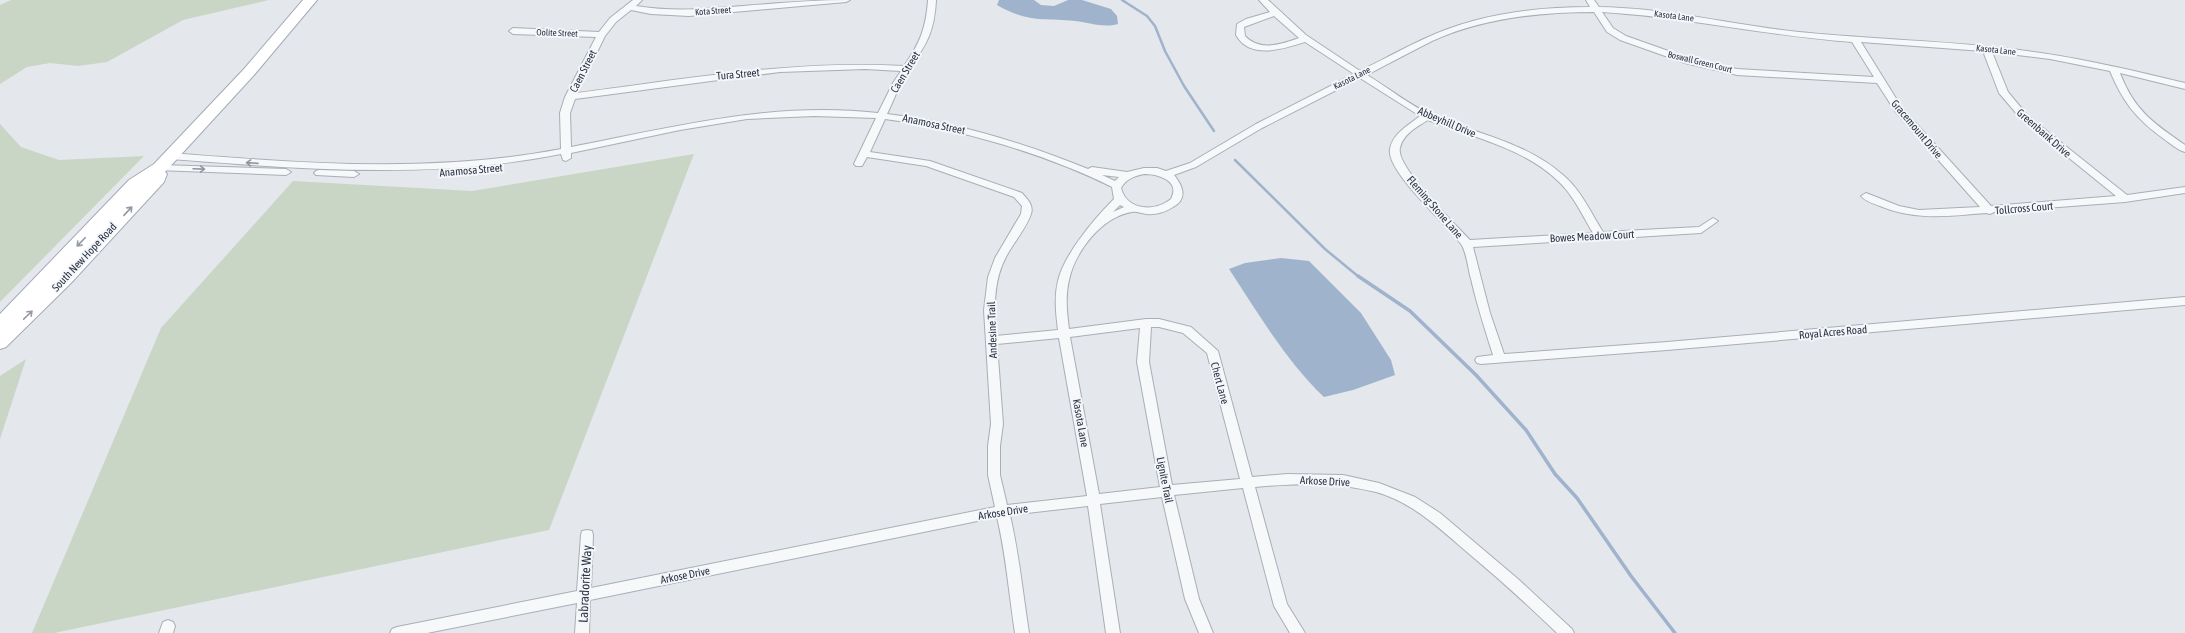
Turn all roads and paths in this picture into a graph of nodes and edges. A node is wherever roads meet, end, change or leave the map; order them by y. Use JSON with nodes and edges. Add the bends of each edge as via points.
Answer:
{"nodes":[{"id":1,"x":310,"y":0,"type":"edge"},
{"id":2,"x":638,"y":0,"type":"edge"},
{"id":3,"x":846,"y":0,"type":"edge"},
{"id":4,"x":932,"y":0,"type":"edge"},
{"id":5,"x":1263,"y":0,"type":"edge"},
{"id":6,"x":1590,"y":0,"type":"edge"},
{"id":7,"x":629,"y":7,"type":"junction"},
{"id":8,"x":1595,"y":8,"type":"junction"},
{"id":9,"x":1275,"y":13,"type":"junction"},
{"id":10,"x":513,"y":31,"type":"dead end"},
{"id":11,"x":601,"y":34,"type":"junction"},
{"id":12,"x":1305,"y":39,"type":"junction"},
{"id":13,"x":1856,"y":39,"type":"junction"},
{"id":14,"x":1987,"y":50,"type":"junction"},
{"id":15,"x":907,"y":69,"type":"junction"},
{"id":16,"x":2114,"y":69,"type":"junction"},
{"id":17,"x":1360,"y":74,"type":"junction"},
{"id":18,"x":1879,"y":80,"type":"junction"},
{"id":19,"x":2185,"y":86,"type":"edge"},
{"id":20,"x":570,"y":97,"type":"junction"},
{"id":21,"x":882,"y":114,"type":"junction"},
{"id":22,"x":1427,"y":116,"type":"junction"},
{"id":23,"x":2185,"y":149,"type":"edge"},
{"id":24,"x":566,"y":155,"type":"junction"},
{"id":25,"x":862,"y":159,"type":"joint"},
{"id":26,"x":165,"y":162,"type":"junction"},
{"id":27,"x":1194,"y":165,"type":"junction"},
{"id":28,"x":1086,"y":170,"type":"junction"},
{"id":29,"x":1167,"y":174,"type":"junction"},
{"id":30,"x":1125,"y":175,"type":"junction"},
{"id":31,"x":1177,"y":183,"type":"junction"},
{"id":32,"x":1117,"y":186,"type":"junction"},
{"id":33,"x":2185,"y":190,"type":"edge"},
{"id":34,"x":2174,"y":191,"type":"junction"},
{"id":35,"x":1866,"y":196,"type":"dead end"},
{"id":36,"x":2125,"y":199,"type":"junction"},
{"id":37,"x":1119,"y":200,"type":"junction"},
{"id":38,"x":2185,"y":200,"type":"edge"},
{"id":39,"x":1131,"y":208,"type":"junction"},
{"id":40,"x":1990,"y":211,"type":"junction"},
{"id":41,"x":1713,"y":221,"type":"dead end"},
{"id":42,"x":1100,"y":224,"type":"junction"},
{"id":43,"x":1600,"y":236,"type":"junction"},
{"id":44,"x":1467,"y":244,"type":"junction"},
{"id":45,"x":2185,"y":301,"type":"edge"},
{"id":46,"x":1146,"y":323,"type":"junction"},
{"id":47,"x":0,"y":324,"type":"edge"},
{"id":48,"x":1065,"y":334,"type":"junction"},
{"id":49,"x":991,"y":341,"type":"junction"},
{"id":50,"x":0,"y":342,"type":"edge"},
{"id":51,"x":1500,"y":359,"type":"junction"},
{"id":52,"x":1480,"y":360,"type":"dead end"},
{"id":53,"x":1247,"y":483,"type":"junction"},
{"id":54,"x":1167,"y":491,"type":"junction"},
{"id":55,"x":1092,"y":500,"type":"junction"},
{"id":56,"x":1002,"y":511,"type":"junction"},
{"id":57,"x":587,"y":535,"type":"dead end"},
{"id":58,"x":584,"y":595,"type":"junction"},
{"id":59,"x":397,"y":633,"type":"edge"},
{"id":60,"x":582,"y":633,"type":"edge"},
{"id":61,"x":1022,"y":633,"type":"edge"},
{"id":62,"x":1113,"y":633,"type":"edge"},
{"id":63,"x":1206,"y":633,"type":"edge"},
{"id":64,"x":1298,"y":633,"type":"edge"},
{"id":65,"x":1567,"y":633,"type":"edge"}],
"edges":[{"from":1,"to":26,"type":"main road","name":"South New Hope Road","via":[[249,72]]},
{"from":2,"to":7,"type":"street","name":"Caen Street"},
{"from":3,"to":7,"type":"street","name":"Kota Street","via":[[689,13]]},
{"from":4,"to":15,"type":"street","name":"Caen Street","via":[[931,20],[926,37]]},
{"from":5,"to":9,"type":"street","name":"Abbeyhill Drive"},
{"from":6,"to":8,"type":"street","name":"Boswall Green Court"},
{"from":7,"to":11,"type":"street","name":"Caen Street"},
{"from":8,"to":13,"type":"street","name":"Kasota Lane","via":[[1630,10],[1798,34]]},
{"from":8,"to":17,"type":"street","name":"Kasota Lane","via":[[1543,10],[1478,21],[1430,39]]},
{"from":8,"to":18,"type":"street","name":"Boswall Green Court","via":[[1610,30],[1623,38],[1715,68],[1737,72]]},
{"from":9,"to":12,"type":"street","name":"Abbeyhill Drive"},
{"from":9,"to":12,"type":"street","via":[[1240,26],[1241,38],[1259,48],[1272,48]]},
{"from":10,"to":11,"type":"street","name":"Oolite Street"},
{"from":11,"to":20,"type":"street","name":"Caen Street"},
{"from":12,"to":17,"type":"street","name":"Abbeyhill Drive"},
{"from":13,"to":14,"type":"street","name":"Kasota Lane"},
{"from":13,"to":18,"type":"street","name":"Gracemount Drive"},
{"from":14,"to":16,"type":"street","name":"Kasota Lane","via":[[2030,54]]},
{"from":14,"to":36,"type":"street","name":"Greenbank Drive","via":[[2004,93],[2025,118]]},
{"from":15,"to":20,"type":"street","name":"Tura Street","via":[[854,66],[718,76]]},
{"from":15,"to":21,"type":"street","name":"Caen Street"},
{"from":16,"to":19,"type":"street","name":"Kasota Lane"},
{"from":16,"to":23,"type":"street","via":[[2130,103],[2146,120]]},
{"from":17,"to":22,"type":"street","name":"Abbeyhill Drive"},
{"from":17,"to":27,"type":"street","name":"Kasota Lane","via":[[1259,126]]},
{"from":18,"to":40,"type":"street","name":"Gracemount Drive","via":[[1898,109]]},
{"from":20,"to":24,"type":"street","name":"Caen Street","via":[[565,113]]},
{"from":21,"to":24,"type":"street","name":"Anamosa Street","via":[[836,112],[777,116]]},
{"from":21,"to":25,"type":"street","name":"Caen Street"},
{"from":21,"to":28,"type":"street","name":"Anamosa Street","via":[[968,131]]},
{"from":22,"to":43,"type":"street","name":"Abbeyhill Drive","via":[[1508,146],[1544,165],[1561,178],[1574,193]]},
{"from":22,"to":44,"type":"street","name":"Fleming Stone Lane","via":[[1402,134],[1395,148],[1395,156],[1401,168],[1427,201]]},
{"from":24,"to":26,"type":"street","name":"Anamosa Street","one_way":true,"via":[[479,164],[392,168]]},
{"from":26,"to":24,"type":"street","name":"Anamosa Street","one_way":true,"via":[[412,175],[488,169]]},
{"from":25,"to":49,"type":"street","name":"Andesine Trail","via":[[927,163],[1018,195],[1027,206],[1026,214],[993,277],[989,310]]},
{"from":26,"to":47,"type":"main road","name":"South New Hope Road","one_way":true,"via":[[135,184]]},
{"from":50,"to":26,"type":"main road","name":"South New Hope Road","one_way":true,"via":[[65,279],[158,178]]},
{"from":27,"to":29,"type":"street","name":"Kasota Lane"},
{"from":27,"to":31,"type":"street","name":"Kasota Lane"},
{"from":28,"to":30,"type":"street","name":"Anamosa Street"},
{"from":28,"to":32,"type":"street","name":"Anamosa Street"},
{"from":29,"to":30,"type":"street","name":"Kasota Lane","via":[[1142,171]]},
{"from":29,"to":31,"type":"street"},
{"from":30,"to":32,"type":"street","via":[[1120,178]]},
{"from":31,"to":39,"type":"street","via":[[1179,194],[1172,204],[1152,210]]},
{"from":32,"to":37,"type":"street"},
{"from":33,"to":34,"type":"street","name":"Tollcross Court"},
{"from":34,"to":36,"type":"street","name":"Tollcross Court"},
{"from":34,"to":38,"type":"street"},
{"from":35,"to":40,"type":"street","name":"Tollcross Court","via":[[1884,205],[1913,213]]},
{"from":36,"to":40,"type":"street","name":"Tollcross Court"},
{"from":37,"to":39,"type":"street"},
{"from":37,"to":42,"type":"street","name":"Kasota Lane","via":[[1102,217]]},
{"from":39,"to":42,"type":"street","name":"Kasota Lane"},
{"from":41,"to":43,"type":"street","name":"Bowes Meadow Court","via":[[1701,230]]},
{"from":42,"to":48,"type":"street","name":"Kasota Lane","via":[[1094,228],[1075,256],[1064,281],[1061,306]]},
{"from":43,"to":44,"type":"street","name":"Bowes Meadow Court"},
{"from":44,"to":51,"type":"street","name":"Fleming Stone Lane"},
{"from":45,"to":51,"type":"street","name":"Royal Acres Road"},
{"from":46,"to":48,"type":"street","name":"Chert Lane"},
{"from":46,"to":53,"type":"street","name":"Chert Lane","via":[[1181,327],[1195,335],[1212,351]]},
{"from":46,"to":54,"type":"street","name":"Lignite Trail","via":[[1143,362]]},
{"from":48,"to":49,"type":"street","name":"Chert Lane"},
{"from":48,"to":55,"type":"street","name":"Kasota Lane","via":[[1083,429]]},
{"from":49,"to":56,"type":"street","name":"Andesine Trail","via":[[997,424],[994,475]]},
{"from":51,"to":52,"type":"street","name":"Royal Acres Road"},
{"from":53,"to":54,"type":"street","name":"Arkose Drive"},
{"from":53,"to":64,"type":"street","name":"Chert Lane","via":[[1280,606]]},
{"from":53,"to":65,"type":"street","name":"Arkose Drive","via":[[1287,479],[1343,480],[1379,488],[1411,501],[1513,582]]},
{"from":54,"to":55,"type":"street","name":"Arkose Drive"},
{"from":54,"to":63,"type":"street","name":"Lignite Trail","via":[[1192,599]]},
{"from":55,"to":56,"type":"street","name":"Arkose Drive"},
{"from":55,"to":62,"type":"street","name":"Kasota Lane"},
{"from":56,"to":58,"type":"street","name":"Arkose Drive"},
{"from":56,"to":61,"type":"street","name":"Andesine Trail","via":[[1012,553]]},
{"from":57,"to":58,"type":"street","name":"Labradorite Way"},
{"from":58,"to":59,"type":"street","name":"Arkose Drive"},
{"from":58,"to":60,"type":"street","name":"Labradorite Way"}]}
